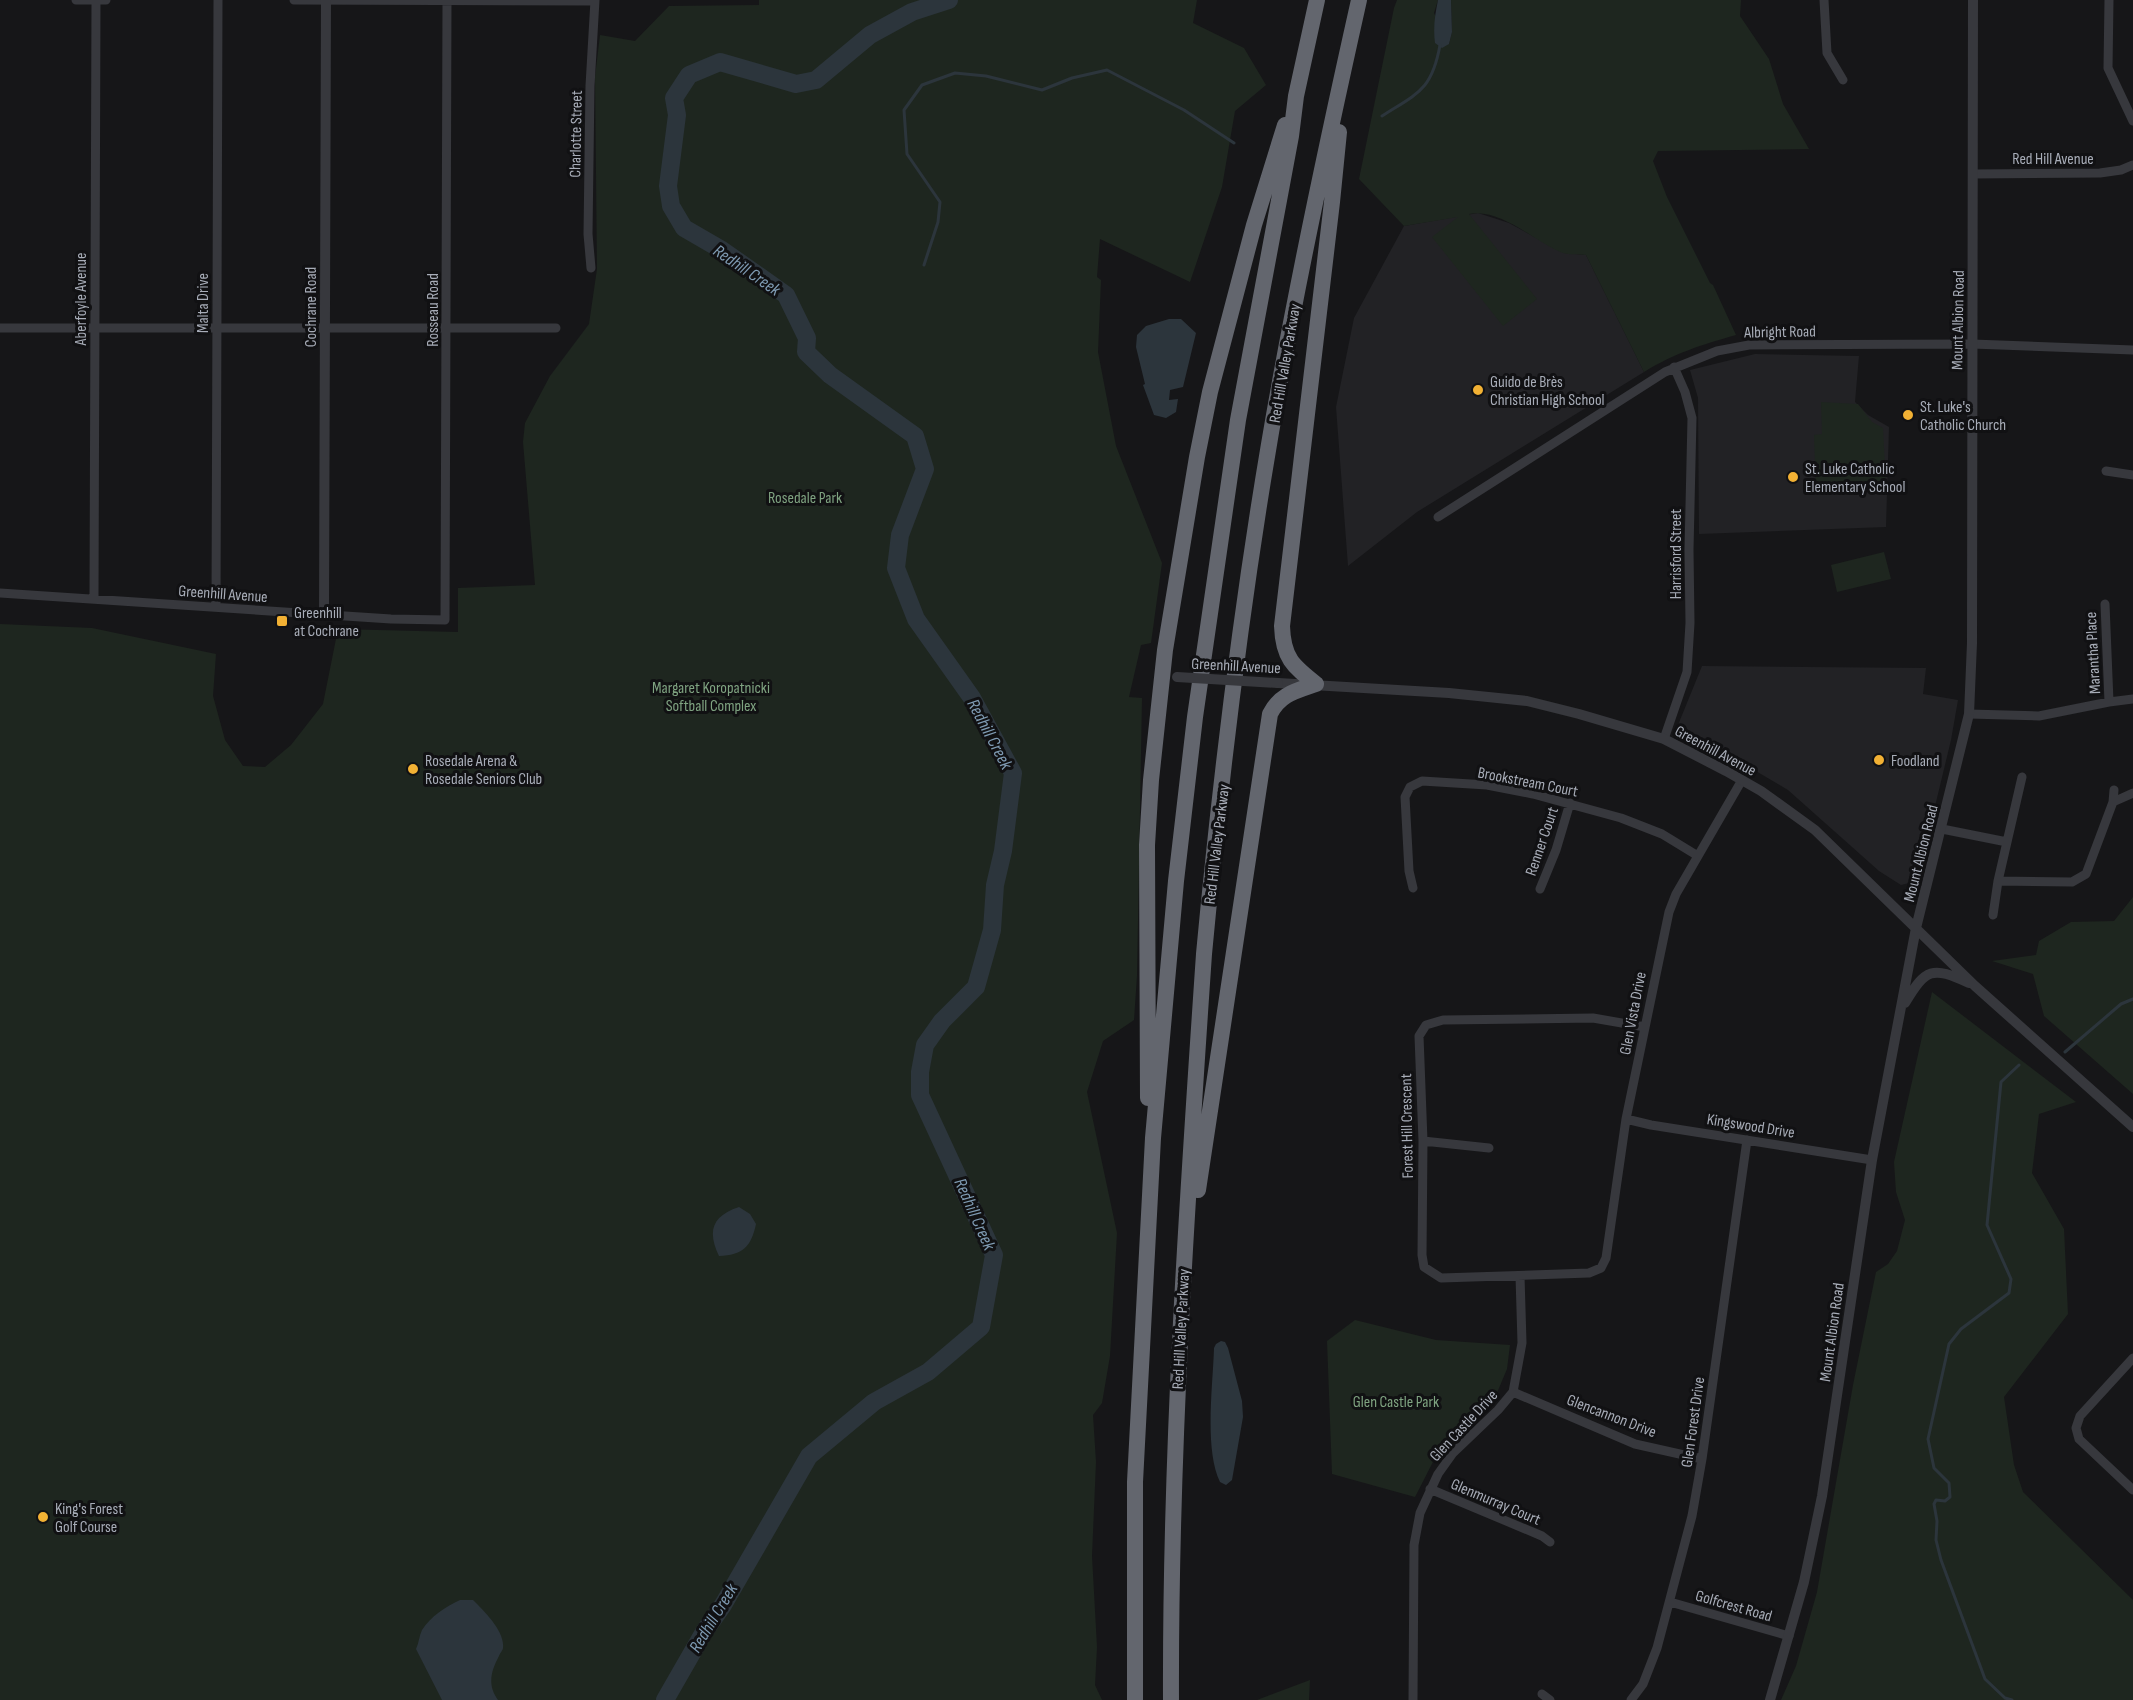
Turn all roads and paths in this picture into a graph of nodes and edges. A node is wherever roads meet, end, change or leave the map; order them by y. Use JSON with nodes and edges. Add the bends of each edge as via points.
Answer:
{"nodes":[{"id":1,"x":76,"y":0,"type":"edge"},
{"id":2,"x":96,"y":0,"type":"edge"},
{"id":3,"x":106,"y":0,"type":"edge"},
{"id":4,"x":218,"y":0,"type":"edge"},
{"id":5,"x":294,"y":0,"type":"edge"},
{"id":6,"x":326,"y":0,"type":"edge"},
{"id":7,"x":447,"y":0,"type":"edge"},
{"id":8,"x":595,"y":0,"type":"edge"},
{"id":9,"x":1317,"y":0,"type":"edge"},
{"id":10,"x":1359,"y":0,"type":"edge"},
{"id":11,"x":1824,"y":0,"type":"edge"},
{"id":12,"x":1973,"y":0,"type":"edge"},
{"id":13,"x":2109,"y":0,"type":"edge"},
{"id":14,"x":1345,"y":61,"type":"junction"},
{"id":15,"x":1844,"y":80,"type":"dead end"},
{"id":16,"x":1296,"y":96,"type":"junction"},
{"id":17,"x":2133,"y":121,"type":"edge"},
{"id":18,"x":2133,"y":165,"type":"edge"},
{"id":19,"x":1973,"y":174,"type":"junction"},
{"id":20,"x":591,"y":268,"type":"dead end"},
{"id":21,"x":0,"y":328,"type":"edge"},
{"id":22,"x":94,"y":328,"type":"junction"},
{"id":23,"x":556,"y":328,"type":"dead end"},
{"id":24,"x":217,"y":329,"type":"junction"},
{"id":25,"x":325,"y":329,"type":"junction"},
{"id":26,"x":447,"y":329,"type":"junction"},
{"id":27,"x":1972,"y":344,"type":"junction"},
{"id":28,"x":2133,"y":350,"type":"edge"},
{"id":29,"x":1674,"y":367,"type":"junction"},
{"id":30,"x":2106,"y":471,"type":"dead end"},
{"id":31,"x":2133,"y":475,"type":"edge"},
{"id":32,"x":1438,"y":517,"type":"dead end"},
{"id":33,"x":0,"y":593,"type":"edge"},
{"id":34,"x":94,"y":599,"type":"junction"},
{"id":35,"x":2105,"y":604,"type":"dead end"},
{"id":36,"x":216,"y":607,"type":"junction"},
{"id":37,"x":324,"y":614,"type":"junction"},
{"id":38,"x":445,"y":620,"type":"joint"},
{"id":39,"x":1169,"y":677,"type":"junction"},
{"id":40,"x":1316,"y":684,"type":"junction"},
{"id":41,"x":2133,"y":699,"type":"edge"},
{"id":42,"x":2109,"y":702,"type":"junction"},
{"id":43,"x":1969,"y":714,"type":"junction"},
{"id":44,"x":1664,"y":739,"type":"junction"},
{"id":45,"x":2022,"y":777,"type":"dead end"},
{"id":46,"x":1742,"y":780,"type":"junction"},
{"id":47,"x":2114,"y":790,"type":"dead end"},
{"id":48,"x":2133,"y":793,"type":"edge"},
{"id":49,"x":2113,"y":802,"type":"junction"},
{"id":50,"x":1570,"y":803,"type":"junction"},
{"id":51,"x":1942,"y":829,"type":"junction"},
{"id":52,"x":2007,"y":842,"type":"junction"},
{"id":53,"x":1698,"y":856,"type":"junction"},
{"id":54,"x":1998,"y":881,"type":"junction"},
{"id":55,"x":1413,"y":888,"type":"dead end"},
{"id":56,"x":1540,"y":889,"type":"dead end"},
{"id":57,"x":1993,"y":915,"type":"dead end"},
{"id":58,"x":1916,"y":928,"type":"junction"},
{"id":59,"x":1975,"y":986,"type":"junction"},
{"id":60,"x":1902,"y":1008,"type":"junction"},
{"id":61,"x":1645,"y":1027,"type":"junction"},
{"id":62,"x":1626,"y":1119,"type":"junction"},
{"id":63,"x":2133,"y":1127,"type":"edge"},
{"id":64,"x":1153,"y":1138,"type":"junction"},
{"id":65,"x":1747,"y":1140,"type":"junction"},
{"id":66,"x":1423,"y":1142,"type":"junction"},
{"id":67,"x":1489,"y":1148,"type":"dead end"},
{"id":68,"x":1872,"y":1160,"type":"junction"},
{"id":69,"x":1600,"y":1268,"type":"joint"},
{"id":70,"x":1182,"y":1273,"type":"junction"},
{"id":71,"x":1520,"y":1276,"type":"junction"},
{"id":72,"x":2133,"y":1358,"type":"edge"},
{"id":73,"x":1514,"y":1392,"type":"junction"},
{"id":74,"x":1702,"y":1459,"type":"junction"},
{"id":75,"x":1430,"y":1489,"type":"junction"},
{"id":76,"x":2133,"y":1490,"type":"edge"},
{"id":77,"x":1550,"y":1542,"type":"dead end"},
{"id":78,"x":1670,"y":1602,"type":"junction"},
{"id":79,"x":1789,"y":1636,"type":"junction"},
{"id":80,"x":1135,"y":1700,"type":"edge"},
{"id":81,"x":1171,"y":1700,"type":"edge"},
{"id":82,"x":1413,"y":1700,"type":"edge"},
{"id":83,"x":1631,"y":1700,"type":"edge"},
{"id":84,"x":1770,"y":1700,"type":"edge"}],
"edges":[{"from":1,"to":2,"type":"street"},
{"from":2,"to":3,"type":"street"},
{"from":2,"to":22,"type":"street","name":"Aberfoyle Avenue"},
{"from":4,"to":24,"type":"street","name":"Malta Drive"},
{"from":5,"to":6,"type":"street"},
{"from":6,"to":7,"type":"street"},
{"from":6,"to":25,"type":"street","name":"Cochrane Road"},
{"from":7,"to":8,"type":"street"},
{"from":7,"to":26,"type":"street","name":"Rosseau Road"},
{"from":8,"to":20,"type":"street","name":"Charlotte Street","via":[[590,86]]},
{"from":9,"to":16,"type":"highway"},
{"from":10,"to":14,"type":"highway","name":"Red Hill Valley Parkway"},
{"from":11,"to":15,"type":"street","via":[[1827,53]]},
{"from":12,"to":19,"type":"street","name":"Mount Albion Road"},
{"from":13,"to":17,"type":"street","via":[[2108,68]]},
{"from":14,"to":40,"type":"highway","via":[[1282,626],[1289,658],[1295,668]]},
{"from":14,"to":70,"type":"highway","name":"Red Hill Valley Parkway","via":[[1281,379],[1230,716],[1204,954]]},
{"from":16,"to":39,"type":"highway","via":[[1270,169],[1210,392],[1190,497]]},
{"from":16,"to":64,"type":"highway","via":[[1214,579],[1176,881]]},
{"from":18,"to":19,"type":"street","name":"Red Hill Avenue","via":[[2100,173]]},
{"from":19,"to":27,"type":"street","name":"Mount Albion Road"},
{"from":21,"to":22,"type":"street"},
{"from":22,"to":24,"type":"street"},
{"from":22,"to":34,"type":"street","name":"Aberfoyle Avenue"},
{"from":23,"to":26,"type":"street"},
{"from":24,"to":25,"type":"street"},
{"from":24,"to":36,"type":"street","name":"Malta Drive"},
{"from":25,"to":26,"type":"street"},
{"from":25,"to":37,"type":"street","name":"Cochrane Road"},
{"from":26,"to":38,"type":"street","name":"Rosseau Road"},
{"from":27,"to":28,"type":"street","name":"Albright Road"},
{"from":27,"to":29,"type":"street","name":"Albright Road","via":[[1749,345],[1716,351]]},
{"from":27,"to":43,"type":"street","name":"Mount Albion Road"},
{"from":29,"to":32,"type":"street","name":"Albright Road"},
{"from":29,"to":44,"type":"street","name":"Harrisford Street","via":[[1692,418],[1690,623],[1687,672]]},
{"from":30,"to":31,"type":"street"},
{"from":33,"to":34,"type":"street","name":"Greenhill Avenue"},
{"from":34,"to":36,"type":"street","name":"Greenhill Avenue"},
{"from":35,"to":42,"type":"street","name":"Marantha Place"},
{"from":36,"to":37,"type":"street","name":"Greenhill Avenue"},
{"from":37,"to":38,"type":"street","name":"Greenhill Avenue"},
{"from":39,"to":40,"type":"street","name":"Greenhill Avenue","bridge":true},
{"from":39,"to":64,"type":"highway","via":[[1150,780],[1147,845],[1147,1090]]},
{"from":40,"to":44,"type":"street","name":"Greenhill Avenue","via":[[1527,701]]},
{"from":40,"to":70,"type":"highway","via":[[1287,694],[1270,714],[1192,1241]]},
{"from":41,"to":42,"type":"street"},
{"from":42,"to":43,"type":"street","via":[[2038,716]]},
{"from":43,"to":51,"type":"street","name":"Mount Albion Road"},
{"from":44,"to":46,"type":"street","name":"Greenhill Avenue"},
{"from":45,"to":52,"type":"street"},
{"from":46,"to":53,"type":"street","name":"Glen Vista Drive"},
{"from":46,"to":58,"type":"street","name":"Greenhill Avenue","via":[[1815,830]]},
{"from":47,"to":49,"type":"street"},
{"from":48,"to":49,"type":"street"},
{"from":49,"to":54,"type":"street","via":[[2086,874],[2072,882]]},
{"from":50,"to":53,"type":"street","name":"Brookstream Court","via":[[1662,834]]},
{"from":50,"to":55,"type":"street","name":"Brookstream Court","via":[[1487,785],[1422,781],[1410,787],[1405,797]]},
{"from":50,"to":56,"type":"street","name":"Renner Court"},
{"from":51,"to":52,"type":"street"},
{"from":51,"to":58,"type":"street","name":"Mount Albion Road"},
{"from":52,"to":54,"type":"street"},
{"from":53,"to":61,"type":"street","name":"Glen Vista Drive","via":[[1669,912]]},
{"from":54,"to":57,"type":"street"},
{"from":58,"to":59,"type":"street","name":"Greenhill Avenue"},
{"from":58,"to":60,"type":"street","name":"Mount Albion Road"},
{"from":59,"to":60,"type":"street","via":[[1939,972],[1929,974],[1916,984]]},
{"from":59,"to":63,"type":"street","name":"Greenhill Avenue"},
{"from":60,"to":68,"type":"street","name":"Mount Albion Road"},
{"from":61,"to":62,"type":"street","name":"Glen Vista Drive"},
{"from":61,"to":66,"type":"street","name":"Forest Hill Crescent","via":[[1593,1018],[1443,1020],[1426,1025],[1419,1036]]},
{"from":62,"to":65,"type":"street","name":"Kingswood Drive"},
{"from":62,"to":69,"type":"street","name":"Glen Vista Drive","via":[[1606,1258]]},
{"from":64,"to":80,"type":"highway","via":[[1135,1482]]},
{"from":65,"to":68,"type":"street","name":"Kingswood Drive"},
{"from":65,"to":74,"type":"street","name":"Glen Forest Drive"},
{"from":66,"to":67,"type":"street"},
{"from":66,"to":71,"type":"street","name":"Forest Hill Crescent","via":[[1424,1268],[1440,1278]]},
{"from":68,"to":79,"type":"street","name":"Mount Albion Road","via":[[1822,1496]]},
{"from":69,"to":71,"type":"street","name":"Forest Hill Crescent","via":[[1589,1273]]},
{"from":70,"to":81,"type":"highway","name":"Red Hill Valley Parkway"},
{"from":71,"to":73,"type":"street","name":"Glen Castle Drive","via":[[1522,1343]]},
{"from":72,"to":76,"type":"street","via":[[2080,1416],[2076,1428],[2079,1438]]},
{"from":73,"to":74,"type":"street","name":"Glencannon Drive","via":[[1635,1444]]},
{"from":73,"to":75,"type":"street","name":"Glen Castle Drive","via":[[1453,1453]]},
{"from":74,"to":78,"type":"street","name":"Glen Forest Drive"},
{"from":75,"to":77,"type":"street","name":"Glenmurray Court"},
{"from":75,"to":82,"type":"street","name":"Glen Castle Drive","via":[[1420,1513],[1414,1545]]},
{"from":78,"to":79,"type":"street","name":"Golfcrest Road"},
{"from":78,"to":83,"type":"street","name":"Glen Forest Drive","via":[[1657,1648]]},
{"from":79,"to":84,"type":"street","name":"Mount Albion Road"}]}
